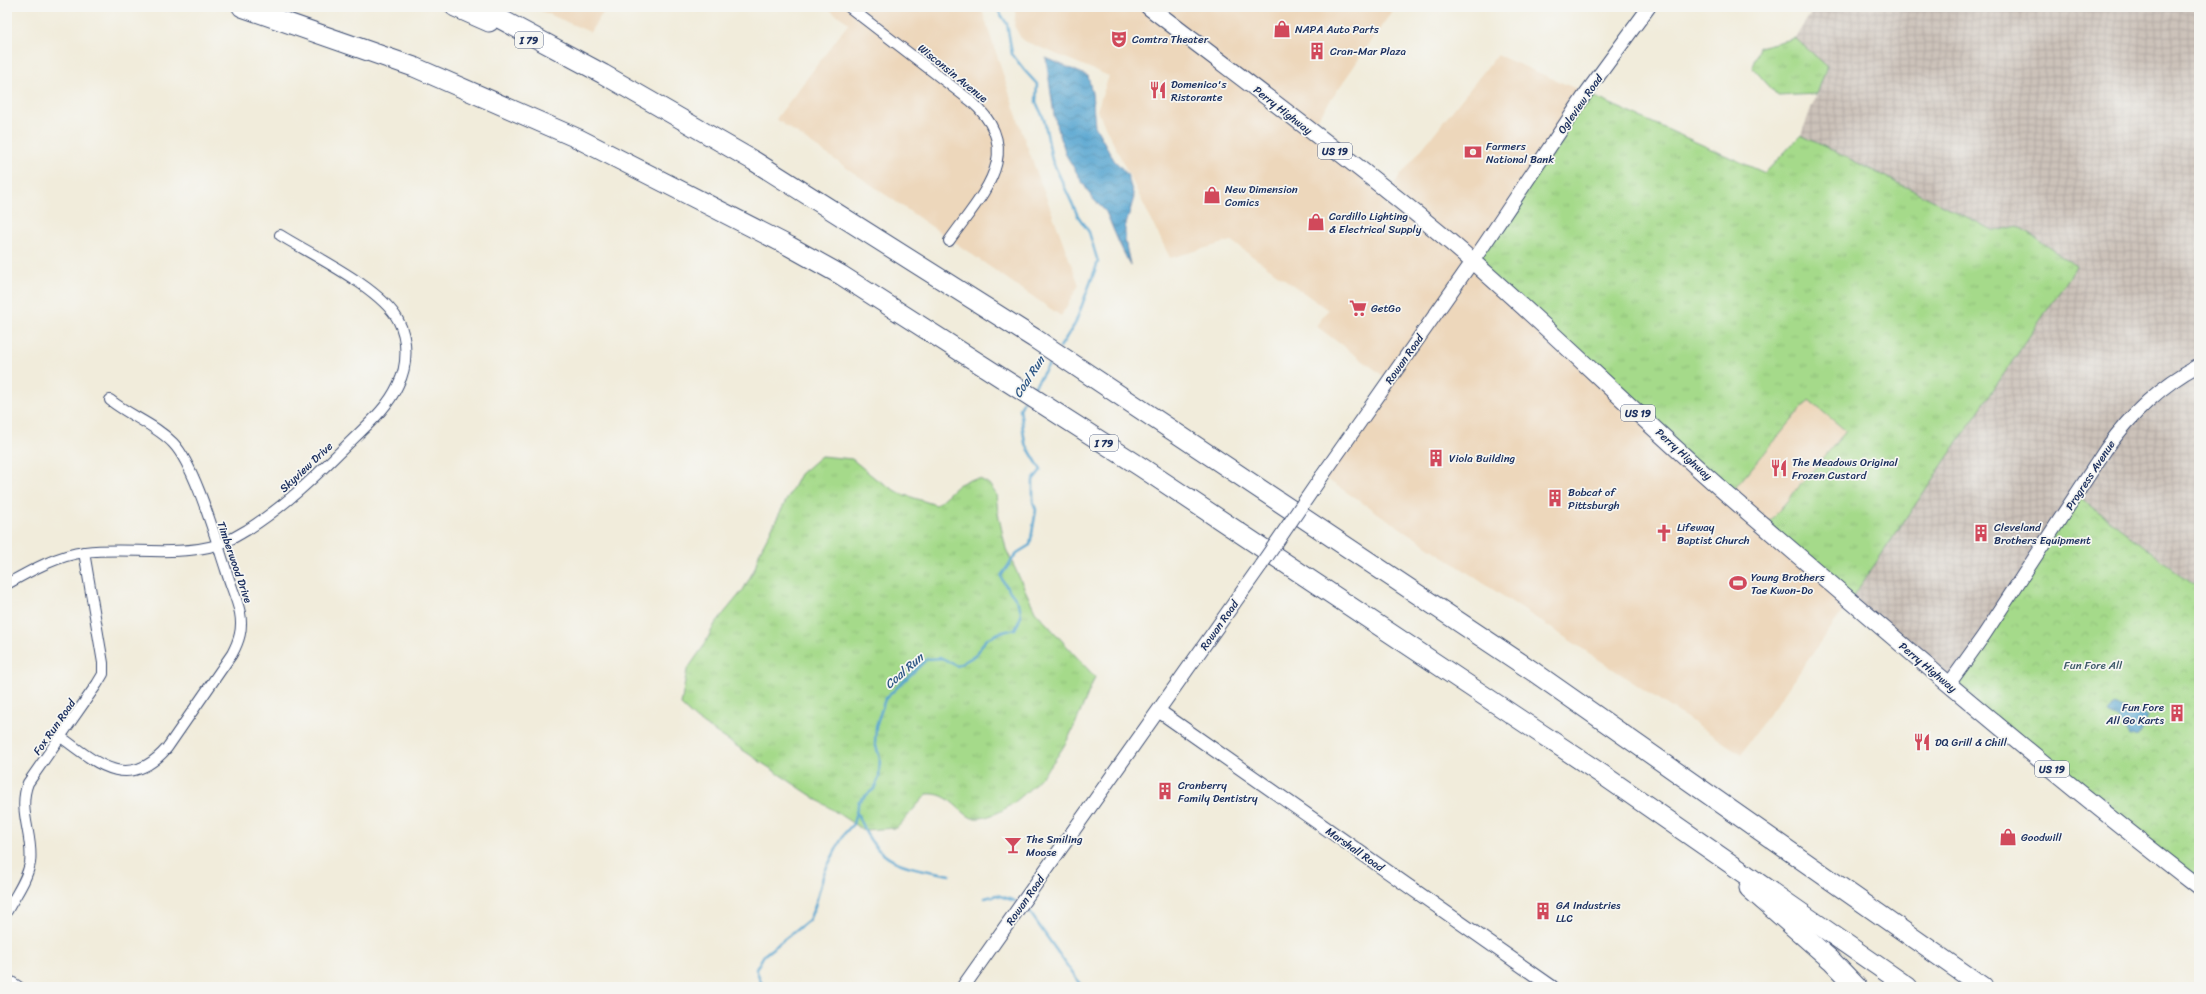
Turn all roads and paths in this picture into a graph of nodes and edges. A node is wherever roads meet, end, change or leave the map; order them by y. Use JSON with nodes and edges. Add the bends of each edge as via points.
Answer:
{"nodes":[{"id":1,"x":242,"y":7,"type":"edge"},
{"id":2,"x":455,"y":7,"type":"edge"},
{"id":3,"x":478,"y":7,"type":"edge"},
{"id":4,"x":849,"y":7,"type":"edge"},
{"id":5,"x":1149,"y":7,"type":"edge"},
{"id":6,"x":1649,"y":7,"type":"edge"},
{"id":7,"x":604,"y":74,"type":"junction"},
{"id":8,"x":280,"y":235,"type":"dead end"},
{"id":9,"x":949,"y":241,"type":"dead end"},
{"id":10,"x":1472,"y":262,"type":"junction"},
{"id":11,"x":2198,"y":367,"type":"edge"},
{"id":12,"x":110,"y":400,"type":"dead end"},
{"id":13,"x":218,"y":545,"type":"junction"},
{"id":14,"x":84,"y":552,"type":"junction"},
{"id":15,"x":7,"y":584,"type":"edge"},
{"id":16,"x":1948,"y":684,"type":"junction"},
{"id":17,"x":1159,"y":711,"type":"junction"},
{"id":18,"x":61,"y":737,"type":"junction"},
{"id":19,"x":1649,"y":806,"type":"junction"},
{"id":20,"x":2199,"y":887,"type":"edge"},
{"id":21,"x":7,"y":910,"type":"edge"},
{"id":22,"x":7,"y":979,"type":"edge"},
{"id":23,"x":19,"y":987,"type":"edge"},
{"id":24,"x":964,"y":987,"type":"edge"},
{"id":25,"x":1552,"y":987,"type":"edge"},
{"id":26,"x":1857,"y":987,"type":"edge"},
{"id":27,"x":1908,"y":987,"type":"edge"},
{"id":28,"x":1983,"y":987,"type":"edge"}],
"edges":[{"from":1,"to":19,"type":"highway","number":"I 79","via":[[414,67],[579,139],[790,246],[841,275],[1141,467]]},
{"from":2,"to":7,"type":"highway","number":"I 79"},
{"from":3,"to":7,"type":"highway"},
{"from":4,"to":9,"type":"street","name":"Wisconsin Avenue","via":[[971,101],[988,117],[996,131],[998,152],[991,178]]},
{"from":5,"to":10,"type":"main road","name":"Perry Highway","number":"US 19","via":[[1371,178]]},
{"from":6,"to":10,"type":"street","name":"Ogleview Road","via":[[1586,93]]},
{"from":7,"to":28,"type":"highway","number":"I 79","via":[[754,161],[1034,338],[1534,672]]},
{"from":8,"to":13,"type":"street","name":"Skyview Drive","via":[[360,284],[389,307],[398,320],[405,338],[405,360],[399,384],[389,401],[308,484],[258,523]]},
{"from":10,"to":16,"type":"main road","name":"Perry Highway","number":"US 19","via":[[1723,489]]},
{"from":10,"to":17,"type":"street","name":"Rowan Road","bridge":true},
{"from":11,"to":16,"type":"street","name":"Progress Avenue","via":[[2156,393],[2122,427],[1984,635]]},
{"from":12,"to":13,"type":"street","name":"Timberwood Drive","via":[[162,434],[183,456]]},
{"from":13,"to":14,"type":"street","name":"Skyview Drive","via":[[192,549]]},
{"from":13,"to":18,"type":"street","name":"Timberwood Drive","via":[[240,613],[240,639],[167,748],[146,766],[121,771],[100,766]]},
{"from":14,"to":15,"type":"street","name":"Skyview Drive","via":[[41,566]]},
{"from":14,"to":18,"type":"street","name":"Fox Run Road","via":[[103,674]]},
{"from":16,"to":20,"type":"main road","name":"Perry Highway","number":"US 19"},
{"from":17,"to":24,"type":"street","name":"Rowan Road"},
{"from":17,"to":25,"type":"street","name":"Marshall Road"},
{"from":18,"to":21,"type":"street","name":"Fox Run Road","via":[[28,783],[24,793],[30,862]]},
{"from":19,"to":26,"type":"highway","via":[[1831,960]]},
{"from":19,"to":27,"type":"highway","number":"I 79"},
{"from":22,"to":23,"type":"street"}]}
